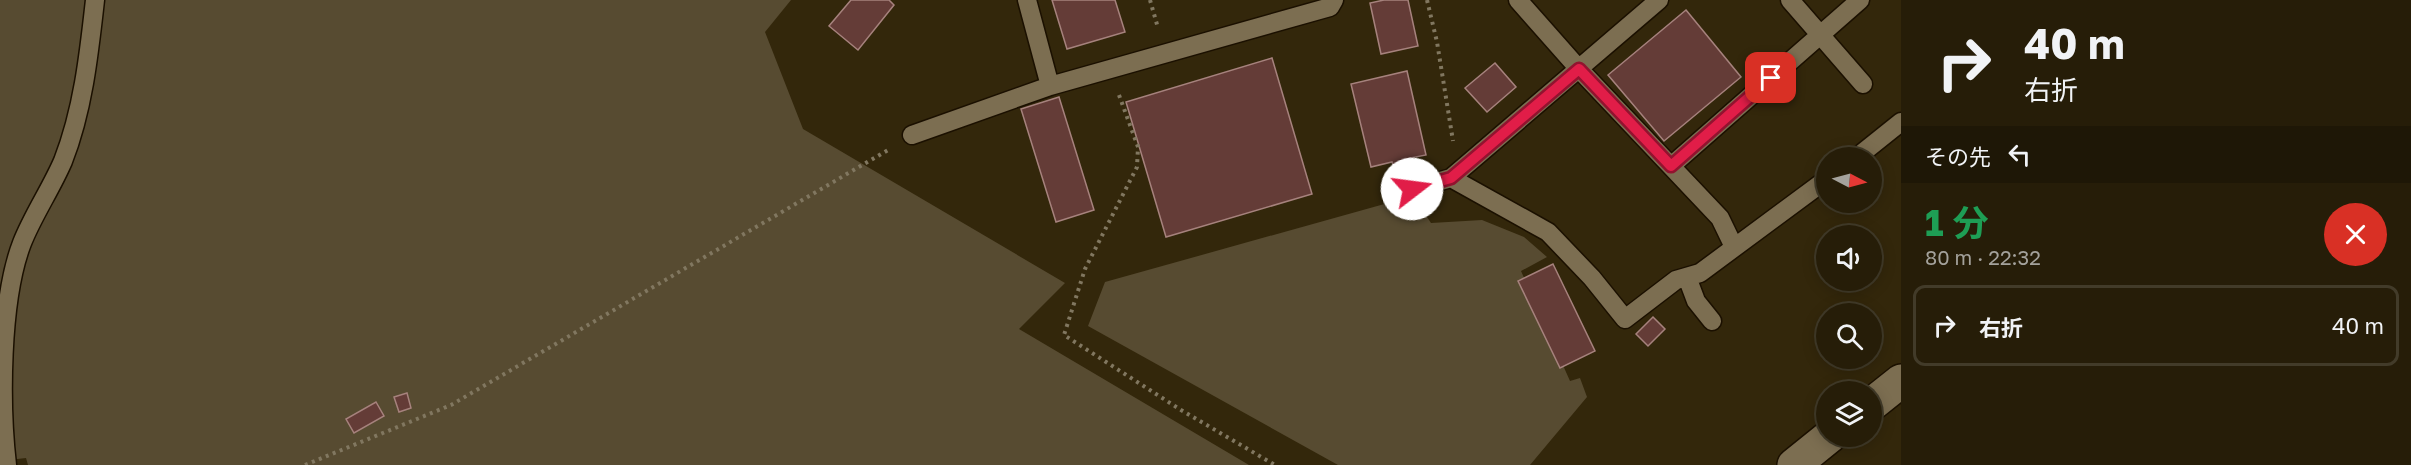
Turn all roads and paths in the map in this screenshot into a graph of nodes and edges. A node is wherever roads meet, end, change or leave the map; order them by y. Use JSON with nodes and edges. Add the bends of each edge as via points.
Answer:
{"nodes":[{"id":1,"x":95,"y":0,"type":"edge"},
{"id":2,"x":1028,"y":0,"type":"edge"},
{"id":3,"x":1334,"y":0,"type":"edge"},
{"id":4,"x":1427,"y":0,"type":"edge"},
{"id":5,"x":1518,"y":0,"type":"edge"},
{"id":6,"x":1659,"y":0,"type":"edge"},
{"id":7,"x":1790,"y":0,"type":"edge"},
{"id":8,"x":1860,"y":0,"type":"edge"},
{"id":9,"x":1821,"y":34,"type":"junction"},
{"id":10,"x":1110,"y":69,"type":"junction"},
{"id":11,"x":1579,"y":69,"type":"junction"},
{"id":12,"x":1863,"y":84,"type":"dead end"},
{"id":13,"x":1050,"y":86,"type":"junction"},
{"id":14,"x":1901,"y":122,"type":"edge"},
{"id":15,"x":912,"y":135,"type":"joint"},
{"id":16,"x":1870,"y":147,"type":"edge"},
{"id":17,"x":1671,"y":166,"type":"junction"},
{"id":18,"x":1455,"y":175,"type":"junction"},
{"id":19,"x":1816,"y":187,"type":"edge"},
{"id":20,"x":1412,"y":189,"type":"dead end"},
{"id":21,"x":1734,"y":248,"type":"junction"},
{"id":22,"x":1687,"y":277,"type":"junction"},
{"id":23,"x":1712,"y":321,"type":"dead end"},
{"id":24,"x":1901,"y":381,"type":"edge"},
{"id":25,"x":1882,"y":396,"type":"edge"},
{"id":26,"x":1816,"y":447,"type":"edge"},
{"id":27,"x":8,"y":465,"type":"edge"},
{"id":28,"x":305,"y":465,"type":"edge"},
{"id":29,"x":1275,"y":465,"type":"edge"},
{"id":30,"x":1794,"y":465,"type":"edge"}],
"edges":[{"from":1,"to":27,"type":"lane","via":[[88,58],[63,161],[23,240],[7,299],[2,371]]},
{"from":2,"to":13,"type":"lane"},
{"from":3,"to":10,"type":"lane","via":[[1330,7]]},
{"from":4,"to":18,"type":"path","via":[[1437,42]]},
{"from":5,"to":11,"type":"lane"},
{"from":6,"to":11,"type":"lane"},
{"from":7,"to":9,"type":"lane"},
{"from":8,"to":9,"type":"lane"},
{"from":9,"to":12,"type":"lane"},
{"from":9,"to":17,"type":"lane"},
{"from":10,"to":13,"type":"lane"},
{"from":10,"to":29,"type":"path","via":[[1138,147],[1137,167],[1085,269],[1064,335]]},
{"from":11,"to":17,"type":"lane"},
{"from":11,"to":18,"type":"lane"},
{"from":13,"to":15,"type":"lane"},
{"from":14,"to":16,"type":"lane"},
{"from":15,"to":28,"type":"path","via":[[451,405]]},
{"from":17,"to":21,"type":"lane","via":[[1720,218]]},
{"from":18,"to":20,"type":"lane"},
{"from":18,"to":22,"type":"lane","via":[[1548,232],[1625,319],[1676,280]]},
{"from":19,"to":21,"type":"lane"},
{"from":21,"to":22,"type":"lane","via":[[1700,273]]},
{"from":22,"to":23,"type":"lane","via":[[1696,302]]},
{"from":24,"to":25,"type":"street"},
{"from":26,"to":30,"type":"street"}]}
